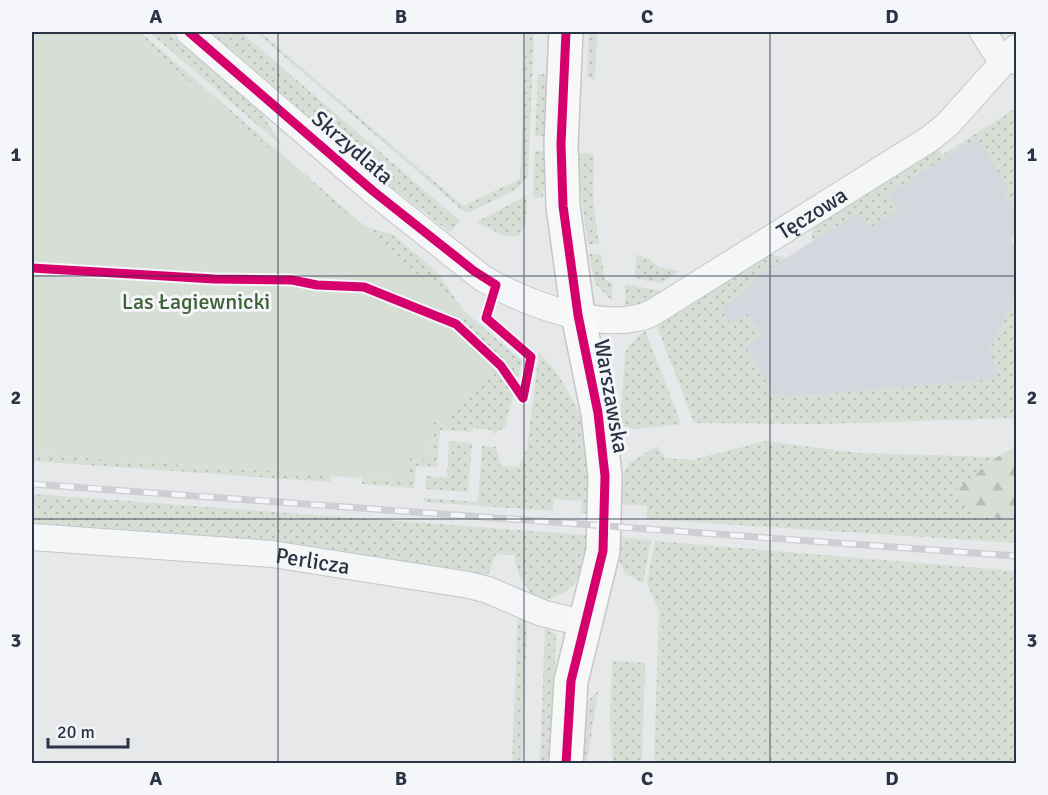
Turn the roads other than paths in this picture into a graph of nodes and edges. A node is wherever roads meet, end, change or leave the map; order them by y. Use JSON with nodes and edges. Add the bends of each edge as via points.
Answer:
{"nodes":[{"id":1,"x":189,"y":32,"type":"edge"},
{"id":2,"x":566,"y":32,"type":"edge"},
{"id":3,"x":983,"y":32,"type":"edge"},
{"id":4,"x":1013,"y":56,"type":"edge"},
{"id":5,"x":578,"y":315,"type":"junction"},
{"id":6,"x":32,"y":537,"type":"edge"},
{"id":7,"x":586,"y":624,"type":"junction"},
{"id":8,"x":566,"y":764,"type":"edge"}],
"edges":[{"from":1,"to":5,"type":"street","name":"Skrzydlata","via":[[373,191],[474,271],[529,300]]},
{"from":2,"to":5,"type":"street","name":"Warszawska","via":[[562,198]]},
{"from":3,"to":4,"type":"street","via":[[995,51]]},
{"from":4,"to":5,"type":"street","name":"Tęczowa","via":[[931,138],[652,314],[617,320]]},
{"from":5,"to":7,"type":"street","name":"Warszawska","via":[[598,413],[605,476],[603,551]]},
{"from":6,"to":7,"type":"street","name":"Perlicza","via":[[311,558],[469,585],[542,613]]},
{"from":7,"to":8,"type":"street","name":"Warszawska","via":[[571,681]]}]}
